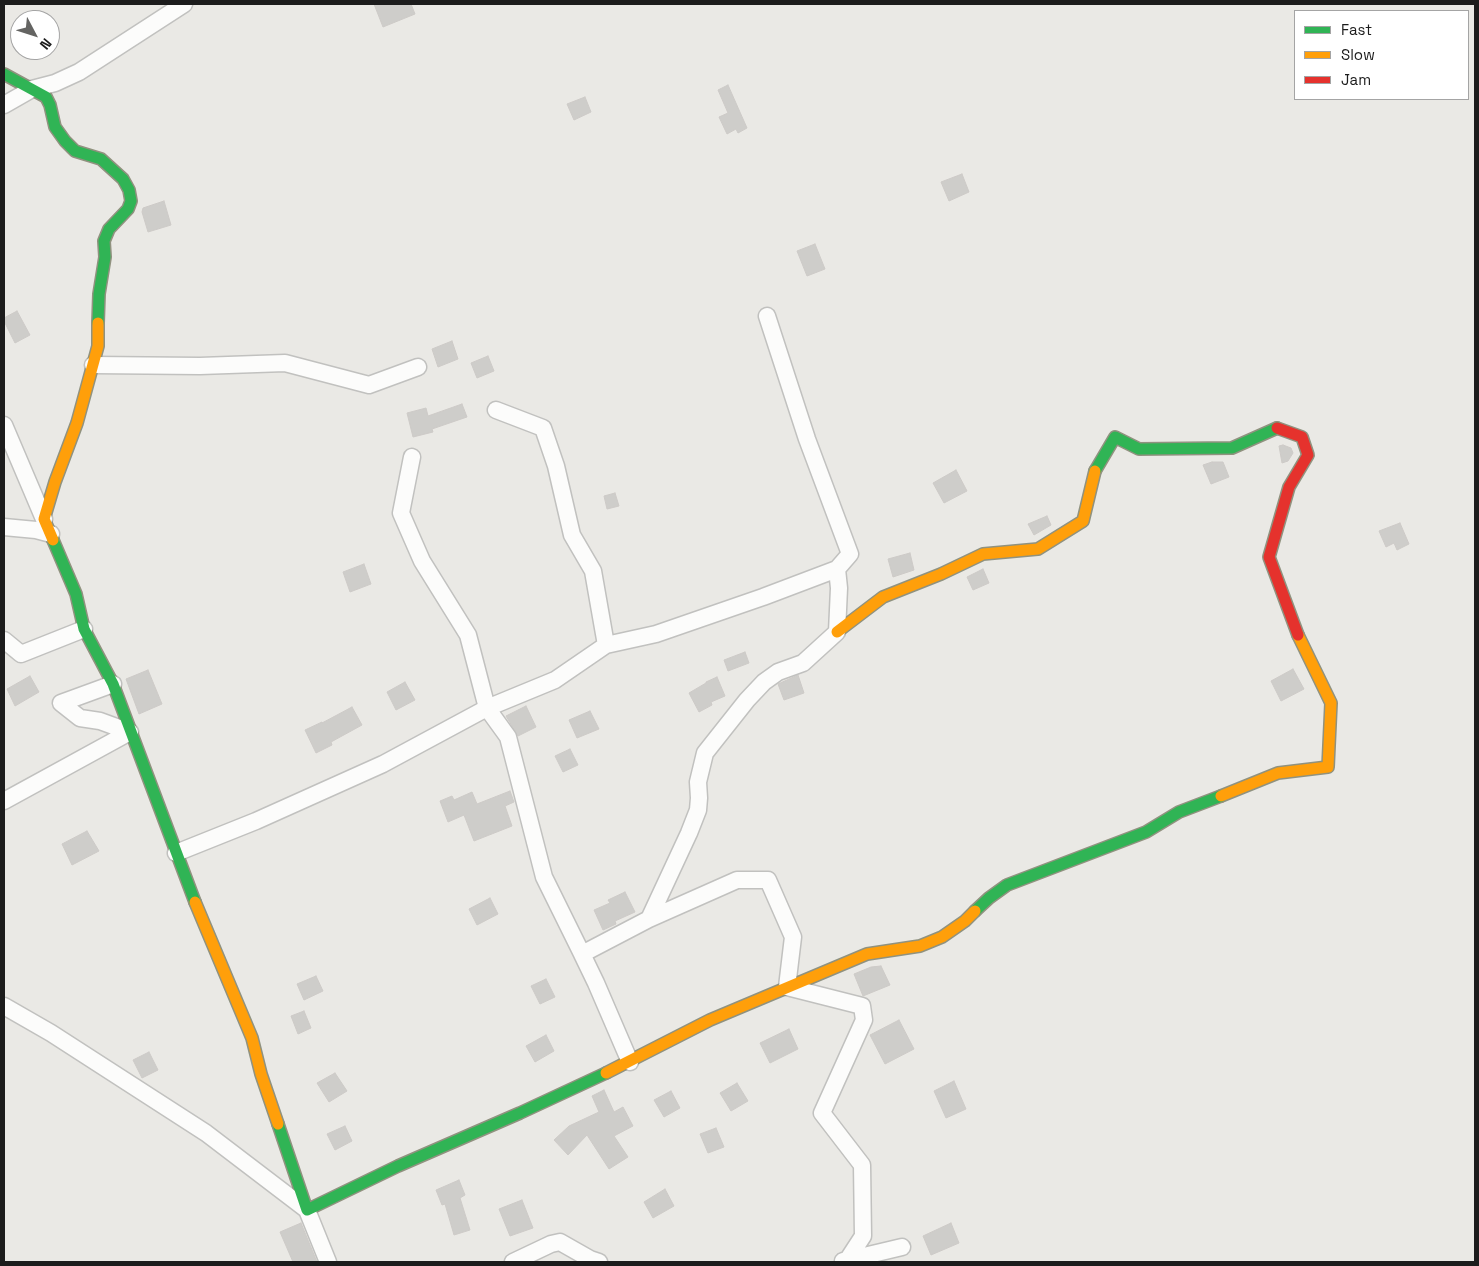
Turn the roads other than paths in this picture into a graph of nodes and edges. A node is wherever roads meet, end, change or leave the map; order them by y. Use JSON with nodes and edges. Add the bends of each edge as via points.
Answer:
{"nodes":[{"id":1,"x":184,"y":4,"type":"edge"},
{"id":2,"x":4,"y":74,"type":"edge"},
{"id":3,"x":32,"y":89,"type":"junction"},
{"id":4,"x":4,"y":105,"type":"edge"},
{"id":5,"x":767,"y":316,"type":"dead end"},
{"id":6,"x":93,"y":365,"type":"junction"},
{"id":7,"x":418,"y":367,"type":"dead end"},
{"id":8,"x":496,"y":410,"type":"dead end"},
{"id":9,"x":4,"y":425,"type":"edge"},
{"id":10,"x":412,"y":457,"type":"dead end"},
{"id":11,"x":4,"y":527,"type":"edge"},
{"id":12,"x":47,"y":527,"type":"junction"},
{"id":13,"x":837,"y":569,"type":"junction"},
{"id":14,"x":84,"y":629,"type":"junction"},
{"id":15,"x":837,"y":632,"type":"junction"},
{"id":16,"x":4,"y":640,"type":"edge"},
{"id":17,"x":606,"y":645,"type":"junction"},
{"id":18,"x":113,"y":684,"type":"junction"},
{"id":19,"x":487,"y":708,"type":"junction"},
{"id":20,"x":130,"y":732,"type":"junction"},
{"id":21,"x":4,"y":801,"type":"edge"},
{"id":22,"x":176,"y":852,"type":"junction"},
{"id":23,"x":649,"y":919,"type":"junction"},
{"id":24,"x":582,"y":954,"type":"junction"},
{"id":25,"x":787,"y":987,"type":"junction"},
{"id":26,"x":4,"y":1006,"type":"edge"},
{"id":27,"x":630,"y":1062,"type":"junction"},
{"id":28,"x":307,"y":1210,"type":"junction"},
{"id":29,"x":902,"y":1247,"type":"dead end"},
{"id":30,"x":843,"y":1261,"type":"edge"},
{"id":31,"x":328,"y":1262,"type":"edge"},
{"id":32,"x":513,"y":1262,"type":"edge"},
{"id":33,"x":599,"y":1262,"type":"edge"}],
"edges":[{"from":1,"to":3,"type":"street","via":[[79,72]]},
{"from":2,"to":3,"type":"street"},
{"from":3,"to":4,"type":"street"},
{"from":3,"to":6,"type":"street","via":[[46,97],[55,127],[65,142],[75,151],[101,159],[123,179],[129,190],[131,201],[128,209],[109,229],[104,241],[98,346]]},
{"from":5,"to":13,"type":"street","via":[[806,439],[850,554]]},
{"from":6,"to":7,"type":"street","via":[[285,363],[369,385]]},
{"from":6,"to":12,"type":"street","via":[[77,423],[55,482]]},
{"from":8,"to":17,"type":"street","via":[[543,428],[556,466],[572,535],[592,571]]},
{"from":9,"to":12,"type":"street"},
{"from":10,"to":19,"type":"street","via":[[401,513],[422,561],[468,635]]},
{"from":11,"to":12,"type":"street","via":[[36,530]]},
{"from":12,"to":14,"type":"street","via":[[76,594]]},
{"from":13,"to":15,"type":"street"},
{"from":13,"to":17,"type":"street","via":[[656,634]]},
{"from":14,"to":16,"type":"street","via":[[21,654]]},
{"from":14,"to":18,"type":"street"},
{"from":15,"to":23,"type":"street","via":[[803,663],[778,672],[764,682],[705,753],[698,782],[698,810]]},
{"from":15,"to":25,"type":"street","via":[[883,597],[983,554],[1038,549],[1083,521],[1094,473],[1115,437],[1139,449],[1232,448],[1277,428],[1302,437],[1308,455],[1289,486],[1270,557],[1297,633],[1331,704],[1328,767],[1278,773],[1179,812],[1146,832],[1007,886],[942,937],[920,946],[867,954]]},
{"from":17,"to":19,"type":"street","via":[[556,680]]},
{"from":18,"to":20,"type":"street"},
{"from":18,"to":20,"type":"street","via":[[61,703],[80,718],[100,721]]},
{"from":19,"to":22,"type":"street","via":[[383,764],[256,821]]},
{"from":19,"to":24,"type":"street","via":[[508,737],[544,877]]},
{"from":20,"to":21,"type":"street"},
{"from":20,"to":22,"type":"street"},
{"from":22,"to":28,"type":"street","via":[[252,1038]]},
{"from":23,"to":24,"type":"street"},
{"from":23,"to":25,"type":"street","via":[[737,880],[768,880],[793,937]]},
{"from":24,"to":27,"type":"street"},
{"from":25,"to":27,"type":"street","via":[[710,1020]]},
{"from":25,"to":30,"type":"street","via":[[862,1006],[864,1020],[822,1113],[862,1165],[863,1236]]},
{"from":26,"to":28,"type":"street","via":[[206,1133]]},
{"from":27,"to":28,"type":"street"},
{"from":28,"to":31,"type":"street"},
{"from":29,"to":30,"type":"street"},
{"from":32,"to":33,"type":"street","via":[[560,1242]]}]}
